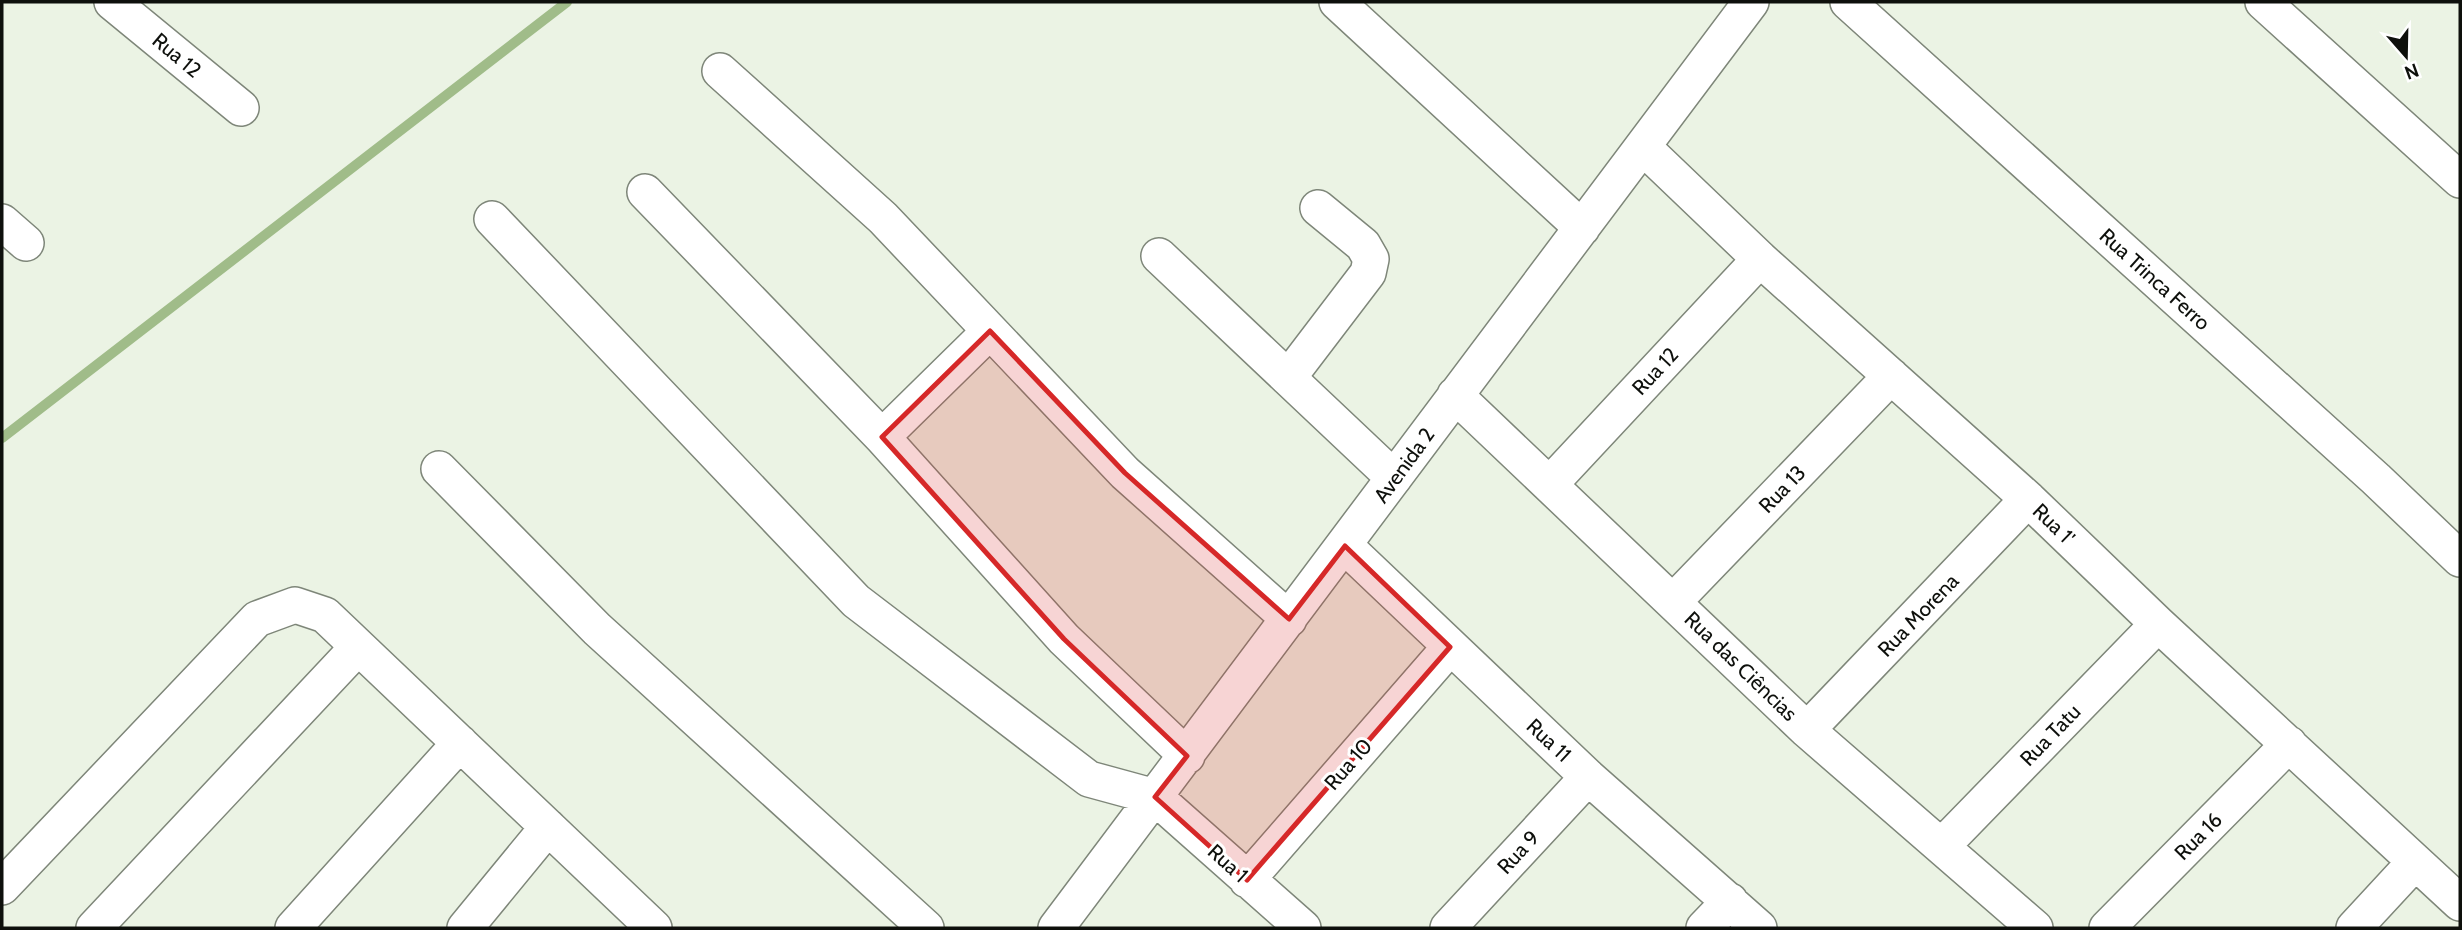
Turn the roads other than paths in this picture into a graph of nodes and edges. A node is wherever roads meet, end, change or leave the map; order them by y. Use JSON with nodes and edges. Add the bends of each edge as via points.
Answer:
{"nodes":[{"id":1,"x":112,"y":2,"type":"edge"},
{"id":2,"x":1337,"y":2,"type":"edge"},
{"id":3,"x":1751,"y":2,"type":"edge"},
{"id":4,"x":1848,"y":2,"type":"edge"},
{"id":5,"x":2263,"y":2,"type":"edge"},
{"id":6,"x":720,"y":71,"type":"dead end"},
{"id":7,"x":241,"y":108,"type":"dead end"},
{"id":8,"x":1644,"y":148,"type":"junction"},
{"id":9,"x":2460,"y":180,"type":"edge"},
{"id":10,"x":645,"y":192,"type":"dead end"},
{"id":11,"x":1318,"y":208,"type":"dead end"},
{"id":12,"x":492,"y":219,"type":"dead end"},
{"id":13,"x":1582,"y":228,"type":"junction"},
{"id":14,"x":1159,"y":256,"type":"dead end"},
{"id":15,"x":1760,"y":259,"type":"junction"},
{"id":16,"x":990,"y":331,"type":"junction"},
{"id":17,"x":1891,"y":376,"type":"junction"},
{"id":18,"x":1288,"y":378,"type":"junction"},
{"id":19,"x":1455,"y":395,"type":"junction"},
{"id":20,"x":882,"y":437,"type":"junction"},
{"id":21,"x":439,"y":469,"type":"dead end"},
{"id":22,"x":1394,"y":478,"type":"junction"},
{"id":23,"x":1550,"y":484,"type":"junction"},
{"id":24,"x":2028,"y":499,"type":"junction"},
{"id":25,"x":1345,"y":546,"type":"junction"},
{"id":26,"x":2460,"y":559,"type":"edge"},
{"id":27,"x":1673,"y":602,"type":"junction"},
{"id":28,"x":1289,"y":619,"type":"junction"},
{"id":29,"x":2158,"y":624,"type":"junction"},
{"id":30,"x":358,"y":647,"type":"junction"},
{"id":31,"x":1450,"y":647,"type":"junction"},
{"id":32,"x":1807,"y":730,"type":"junction"},
{"id":33,"x":460,"y":743,"type":"junction"},
{"id":34,"x":2289,"y":744,"type":"junction"},
{"id":35,"x":1187,"y":756,"type":"junction"},
{"id":36,"x":1588,"y":777,"type":"junction"},
{"id":37,"x":1155,"y":797,"type":"junction"},
{"id":38,"x":548,"y":827,"type":"junction"},
{"id":39,"x":1942,"y":846,"type":"junction"},
{"id":40,"x":2415,"y":862,"type":"junction"},
{"id":41,"x":1247,"y":880,"type":"junction"},
{"id":42,"x":2,"y":887,"type":"edge"},
{"id":43,"x":1730,"y":901,"type":"junction"},
{"id":44,"x":2460,"y":903,"type":"edge"},
{"id":45,"x":646,"y":925,"type":"edge"},
{"id":46,"x":94,"y":928,"type":"edge"},
{"id":47,"x":293,"y":928,"type":"edge"},
{"id":48,"x":465,"y":928,"type":"edge"},
{"id":49,"x":926,"y":928,"type":"edge"},
{"id":50,"x":1056,"y":928,"type":"edge"},
{"id":51,"x":1303,"y":928,"type":"edge"},
{"id":52,"x":1448,"y":928,"type":"edge"},
{"id":53,"x":1704,"y":928,"type":"edge"},
{"id":54,"x":1759,"y":928,"type":"edge"},
{"id":55,"x":2035,"y":928,"type":"edge"},
{"id":56,"x":2106,"y":928,"type":"edge"},
{"id":57,"x":2354,"y":928,"type":"edge"}],
"edges":[{"from":1,"to":7,"type":"street","name":"Rua 12"},
{"from":2,"to":13,"type":"street"},
{"from":3,"to":8,"type":"street","name":"Avenida 2"},
{"from":4,"to":26,"type":"street","name":"Rua Trinca Ferro"},
{"from":5,"to":9,"type":"street"},
{"from":6,"to":16,"type":"street","via":[[883,218]]},
{"from":8,"to":13,"type":"street","name":"Avenida 2"},
{"from":8,"to":15,"type":"street","name":"Rua 1'"},
{"from":10,"to":20,"type":"street"},
{"from":11,"to":18,"type":"street","via":[[1363,245],[1371,259],[1368,273]]},
{"from":12,"to":37,"type":"street","via":[[856,601],[1089,779]]},
{"from":13,"to":19,"type":"street","name":"Avenida 2"},
{"from":14,"to":18,"type":"street"},
{"from":15,"to":17,"type":"street","name":"Rua 1'"},
{"from":15,"to":23,"type":"street","name":"Rua 12"},
{"from":16,"to":20,"type":"street"},
{"from":16,"to":28,"type":"street","via":[[1125,473]]},
{"from":17,"to":24,"type":"street","name":"Rua 1'"},
{"from":17,"to":27,"type":"street","name":"Rua 13"},
{"from":18,"to":22,"type":"street"},
{"from":19,"to":22,"type":"street","name":"Avenida 2"},
{"from":19,"to":23,"type":"street","name":"Rua das Ciências"},
{"from":20,"to":35,"type":"street","via":[[1064,639]]},
{"from":21,"to":49,"type":"street","via":[[597,629]]},
{"from":22,"to":25,"type":"street","name":"Avenida 2"},
{"from":23,"to":27,"type":"street","name":"Rua das Ciências"},
{"from":24,"to":29,"type":"street","name":"Rua 1'"},
{"from":24,"to":32,"type":"street","name":"Rua Morena"},
{"from":25,"to":28,"type":"street","name":"Avenida 2"},
{"from":25,"to":31,"type":"street","name":"Rua 11"},
{"from":27,"to":32,"type":"street","name":"Rua das Ciências"},
{"from":28,"to":35,"type":"street","name":"Avenida 2"},
{"from":29,"to":34,"type":"street","name":"Rua 1'"},
{"from":29,"to":39,"type":"street","name":"Rua Tatu"},
{"from":30,"to":33,"type":"street"},
{"from":30,"to":42,"type":"street","via":[[325,615],[295,605],[257,619]]},
{"from":30,"to":46,"type":"street"},
{"from":31,"to":36,"type":"street","name":"Rua 11"},
{"from":31,"to":41,"type":"street","name":"Rua 10"},
{"from":32,"to":39,"type":"street","name":"Rua das Ciências"},
{"from":33,"to":38,"type":"street"},
{"from":33,"to":47,"type":"street"},
{"from":34,"to":40,"type":"street","name":"Rua 1'"},
{"from":34,"to":56,"type":"street","name":"Rua 16"},
{"from":35,"to":37,"type":"street","name":"Avenida 2"},
{"from":36,"to":43,"type":"street","name":"Rua 11"},
{"from":36,"to":52,"type":"street","name":"Rua 9"},
{"from":37,"to":41,"type":"street","name":"Rua 1"},
{"from":37,"to":50,"type":"street","name":"Avenida 2"},
{"from":38,"to":45,"type":"street"},
{"from":38,"to":48,"type":"street"},
{"from":39,"to":55,"type":"street","name":"Rua das Ciências"},
{"from":40,"to":44,"type":"street","name":"Rua 1'"},
{"from":40,"to":57,"type":"street"},
{"from":41,"to":51,"type":"street","name":"Rua 1"},
{"from":43,"to":53,"type":"street"},
{"from":43,"to":54,"type":"street","name":"Rua 11"}]}
